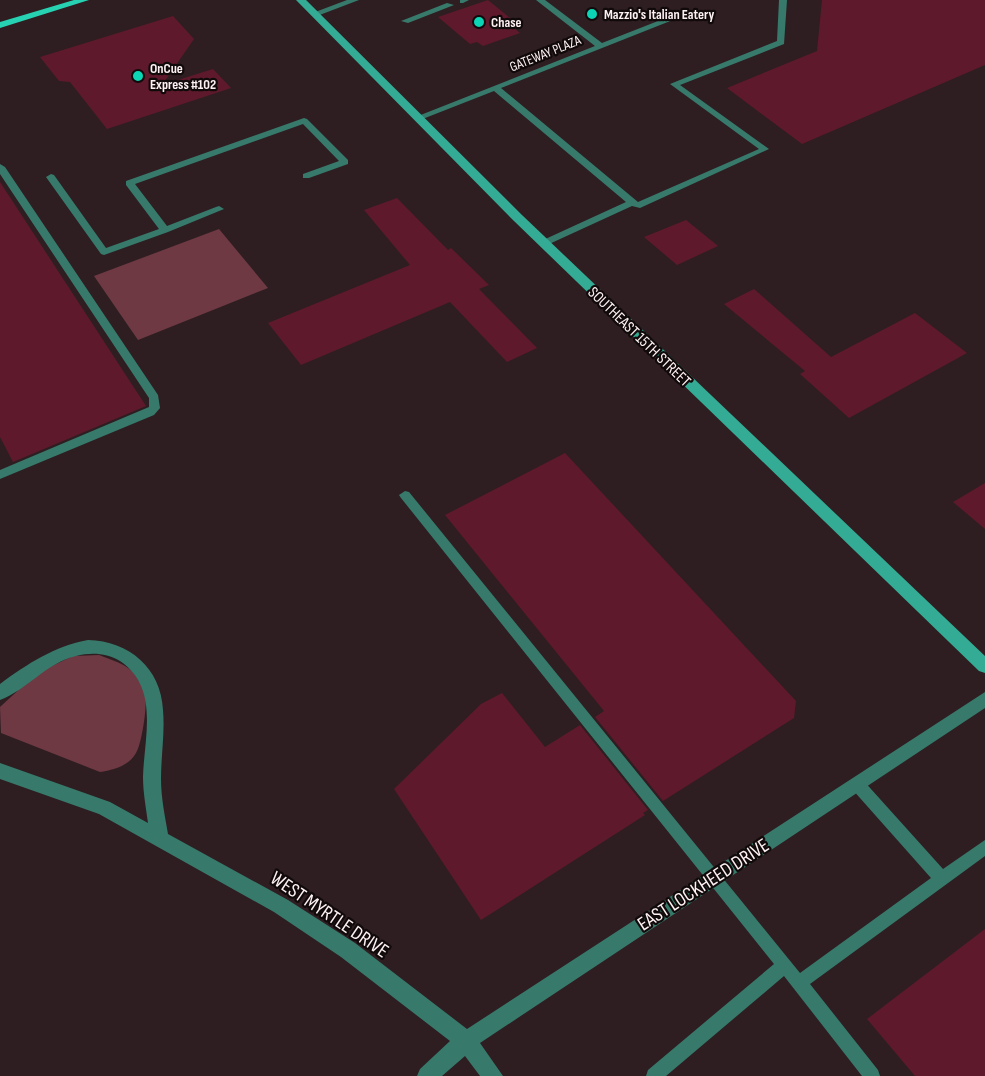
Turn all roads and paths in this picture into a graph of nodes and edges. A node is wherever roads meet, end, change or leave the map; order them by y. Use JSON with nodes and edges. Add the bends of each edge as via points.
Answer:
{"nodes":[{"id":1,"x":84,"y":0,"type":"edge"},
{"id":2,"x":301,"y":0,"type":"edge"},
{"id":3,"x":355,"y":0,"type":"edge"},
{"id":4,"x":540,"y":0,"type":"edge"},
{"id":5,"x":783,"y":0,"type":"edge"},
{"id":6,"x":450,"y":5,"type":"dead end"},
{"id":7,"x":314,"y":14,"type":"junction"},
{"id":8,"x":684,"y":14,"type":"dead end"},
{"id":9,"x":405,"y":21,"type":"dead end"},
{"id":10,"x":0,"y":25,"type":"edge"},
{"id":11,"x":600,"y":46,"type":"junction"},
{"id":12,"x":495,"y":87,"type":"junction"},
{"id":13,"x":417,"y":118,"type":"junction"},
{"id":14,"x":0,"y":167,"type":"edge"},
{"id":15,"x":306,"y":176,"type":"dead end"},
{"id":16,"x":51,"y":177,"type":"dead end"},
{"id":17,"x":633,"y":202,"type":"junction"},
{"id":18,"x":219,"y":209,"type":"dead end"},
{"id":19,"x":165,"y":230,"type":"junction"},
{"id":20,"x":543,"y":243,"type":"junction"},
{"id":21,"x":0,"y":475,"type":"edge"},
{"id":22,"x":405,"y":495,"type":"dead end"},
{"id":23,"x":985,"y":666,"type":"edge"},
{"id":24,"x":0,"y":693,"type":"edge"},
{"id":25,"x":985,"y":699,"type":"edge"},
{"id":26,"x":0,"y":771,"type":"edge"},
{"id":27,"x":857,"y":784,"type":"junction"},
{"id":28,"x":160,"y":841,"type":"junction"},
{"id":29,"x":985,"y":847,"type":"edge"},
{"id":30,"x":714,"y":877,"type":"junction"},
{"id":31,"x":942,"y":879,"type":"junction"},
{"id":32,"x":785,"y":965,"type":"junction"},
{"id":33,"x":799,"y":983,"type":"junction"},
{"id":34,"x":466,"y":1041,"type":"junction"},
{"id":35,"x":427,"y":1076,"type":"edge"},
{"id":36,"x":493,"y":1076,"type":"edge"},
{"id":37,"x":654,"y":1076,"type":"edge"},
{"id":38,"x":872,"y":1076,"type":"edge"}],
"edges":[{"from":1,"to":10,"type":"main road"},
{"from":2,"to":7,"type":"main road","name":"SOUTHEAST 15TH STREET"},
{"from":3,"to":7,"type":"lane"},
{"from":4,"to":11,"type":"lane"},
{"from":5,"to":17,"type":"lane","via":[[781,42],[674,84],[765,149],[637,206]]},
{"from":6,"to":9,"type":"lane"},
{"from":7,"to":13,"type":"main road","name":"SOUTHEAST 15TH STREET"},
{"from":8,"to":11,"type":"lane","name":"GATEWAY PLAZA"},
{"from":11,"to":12,"type":"lane","name":"GATEWAY PLAZA"},
{"from":12,"to":13,"type":"lane","name":"GATEWAY PLAZA"},
{"from":12,"to":17,"type":"lane"},
{"from":13,"to":20,"type":"main road","name":"SOUTHEAST 15TH STREET"},
{"from":14,"to":21,"type":"lane","via":[[154,398],[155,408]]},
{"from":15,"to":19,"type":"lane","via":[[345,162],[304,121],[129,183]]},
{"from":16,"to":19,"type":"lane","via":[[104,252]]},
{"from":17,"to":20,"type":"lane"},
{"from":18,"to":19,"type":"lane"},
{"from":20,"to":23,"type":"main road","name":"SOUTHEAST 15TH STREET"},
{"from":22,"to":30,"type":"lane"},
{"from":24,"to":28,"type":"street","via":[[32,670],[76,649],[112,648],[138,663],[153,691],[152,778]]},
{"from":25,"to":27,"type":"street","name":"EAST LOCKHEED DRIVE"},
{"from":26,"to":28,"type":"street","name":"WEST MYRTLE DRIVE","via":[[104,808]]},
{"from":27,"to":30,"type":"street","name":"EAST LOCKHEED DRIVE"},
{"from":27,"to":31,"type":"lane"},
{"from":28,"to":34,"type":"street","name":"WEST MYRTLE DRIVE","via":[[281,906],[348,950]]},
{"from":29,"to":31,"type":"lane"},
{"from":30,"to":32,"type":"lane"},
{"from":30,"to":34,"type":"street","name":"EAST LOCKHEED DRIVE"},
{"from":31,"to":33,"type":"lane"},
{"from":32,"to":33,"type":"lane"},
{"from":32,"to":37,"type":"lane"},
{"from":33,"to":38,"type":"lane"},
{"from":34,"to":35,"type":"street","name":"EAST LOCKHEED DRIVE"},
{"from":34,"to":36,"type":"street","name":"WEST MYRTLE DRIVE"}]}
